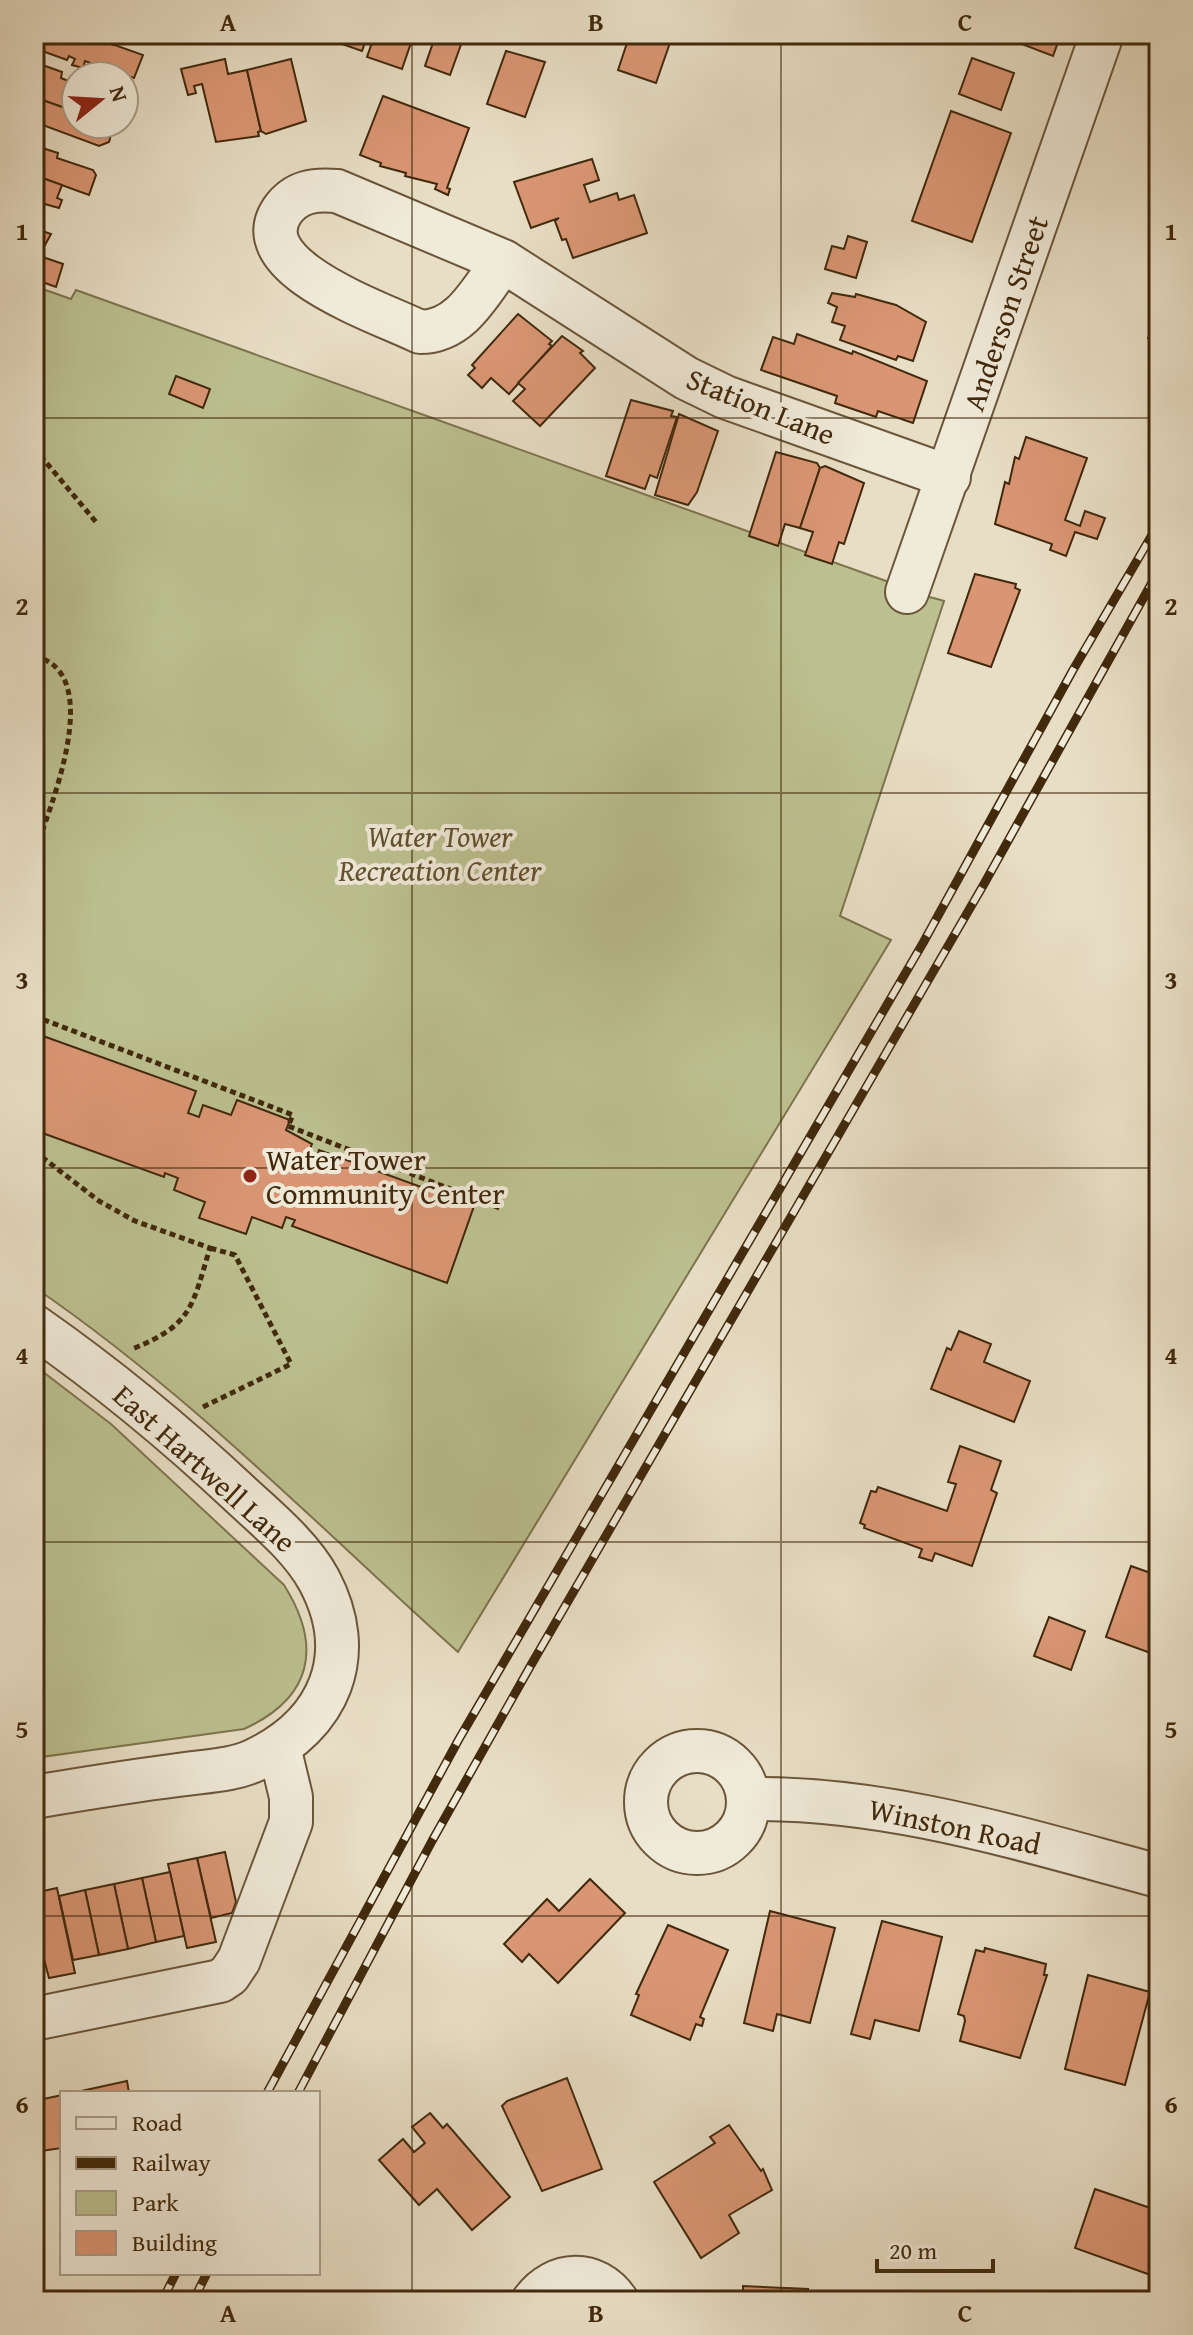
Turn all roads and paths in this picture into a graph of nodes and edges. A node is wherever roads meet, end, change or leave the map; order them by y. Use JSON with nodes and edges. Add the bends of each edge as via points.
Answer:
{"nodes":[{"id":1,"x":1102,"y":34,"type":"edge"},
{"id":2,"x":503,"y":261,"type":"junction"},
{"id":3,"x":34,"y":448,"type":"edge"},
{"id":4,"x":949,"y":477,"type":"junction"},
{"id":5,"x":96,"y":522,"type":"dead end"},
{"id":6,"x":907,"y":592,"type":"dead end"},
{"id":7,"x":34,"y":656,"type":"edge"},
{"id":8,"x":34,"y":854,"type":"edge"},
{"id":9,"x":34,"y":1016,"type":"edge"},
{"id":10,"x":34,"y":1151,"type":"edge"},
{"id":11,"x":502,"y":1209,"type":"dead end"},
{"id":12,"x":210,"y":1248,"type":"junction"},
{"id":13,"x":34,"y":1326,"type":"edge"},
{"id":14,"x":132,"y":1349,"type":"dead end"},
{"id":15,"x":202,"y":1408,"type":"dead end"},
{"id":16,"x":279,"y":1747,"type":"junction"},
{"id":17,"x":34,"y":1797,"type":"edge"},
{"id":18,"x":748,"y":1799,"type":"dead end"},
{"id":19,"x":1159,"y":1876,"type":"edge"},
{"id":20,"x":34,"y":2019,"type":"edge"},
{"id":21,"x":533,"y":2301,"type":"edge"},
{"id":22,"x":617,"y":2301,"type":"edge"}],
"edges":[{"from":1,"to":4,"type":"street","name":"Anderson Street"},
{"from":2,"to":2,"type":"street","name":"Station Lane","via":[[453,325],[420,332],[303,275],[275,240],[275,223],[299,195],[316,189],[337,191]]},
{"from":2,"to":4,"type":"street","name":"Station Lane","via":[[686,378],[725,397]]},
{"from":3,"to":5,"type":"path"},
{"from":4,"to":6,"type":"street","name":"Anderson Street"},
{"from":7,"to":8,"type":"path","via":[[60,670],[71,705],[56,790]]},
{"from":9,"to":11,"type":"path","via":[[293,1115],[288,1126]]},
{"from":10,"to":12,"type":"path","via":[[99,1201],[135,1221]]},
{"from":12,"to":14,"type":"path","via":[[189,1312],[178,1325]]},
{"from":12,"to":15,"type":"path","via":[[235,1255],[291,1364]]},
{"from":13,"to":16,"type":"street","name":"East Hartwell Lane","via":[[184,1443],[300,1554],[317,1577],[337,1629],[337,1656],[318,1712]]},
{"from":16,"to":17,"type":"street","via":[[228,1768]]},
{"from":16,"to":20,"type":"street","via":[[291,1822],[229,1975]]},
{"from":18,"to":19,"type":"street","name":"Winston Road","via":[[825,1801],[901,1811]]},
{"from":21,"to":22,"type":"street","via":[[554,2281],[569,2277],[599,2283]]}]}
